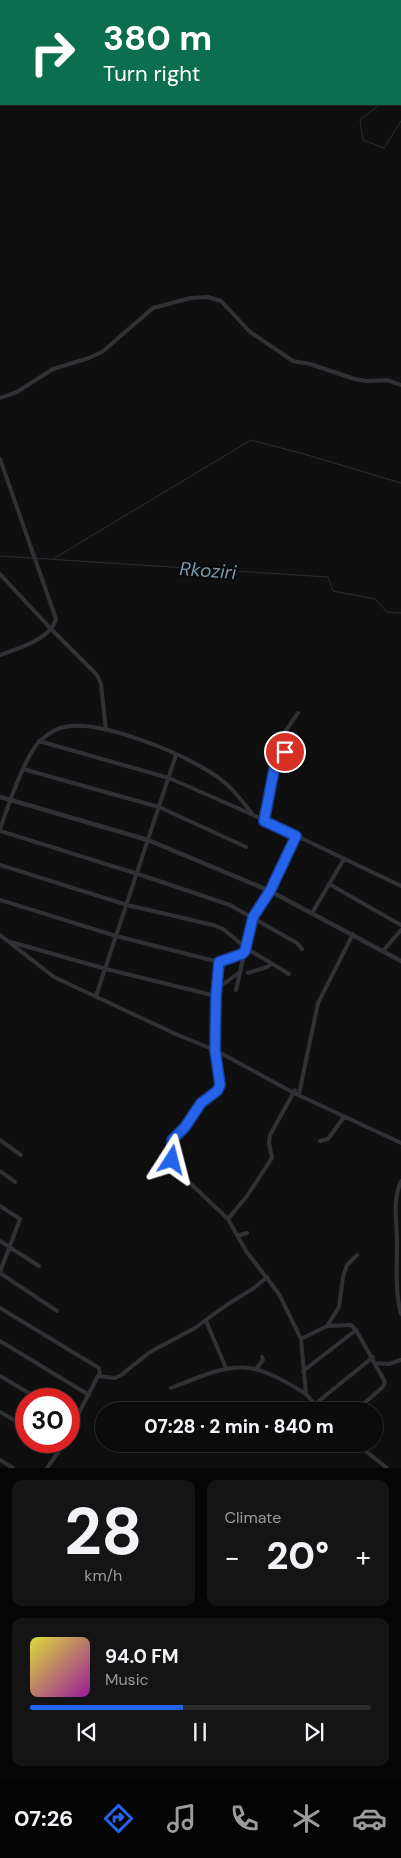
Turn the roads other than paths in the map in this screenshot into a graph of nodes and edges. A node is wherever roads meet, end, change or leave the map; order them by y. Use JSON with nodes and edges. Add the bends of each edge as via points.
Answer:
{"nodes":[{"id":1,"x":401,"y":386,"type":"edge"},
{"id":2,"x":0,"y":398,"type":"edge"},
{"id":3,"x":0,"y":459,"type":"edge"},
{"id":4,"x":0,"y":574,"type":"edge"},
{"id":5,"x":51,"y":629,"type":"junction"},
{"id":6,"x":0,"y":655,"type":"edge"},
{"id":7,"x":298,"y":713,"type":"dead end"},
{"id":8,"x":106,"y":730,"type":"junction"},
{"id":9,"x":39,"y":741,"type":"junction"},
{"id":10,"x":176,"y":755,"type":"junction"},
{"id":11,"x":23,"y":769,"type":"junction"},
{"id":12,"x":169,"y":778,"type":"junction"},
{"id":13,"x":0,"y":796,"type":"edge"},
{"id":14,"x":10,"y":800,"type":"junction"},
{"id":15,"x":159,"y":807,"type":"junction"},
{"id":16,"x":253,"y":815,"type":"junction"},
{"id":17,"x":264,"y":821,"type":"junction"},
{"id":18,"x":0,"y":830,"type":"edge"},
{"id":19,"x":296,"y":836,"type":"junction"},
{"id":20,"x":148,"y":840,"type":"junction"},
{"id":21,"x":246,"y":847,"type":"dead end"},
{"id":22,"x":344,"y":859,"type":"junction"},
{"id":23,"x":0,"y":866,"type":"edge"},
{"id":24,"x":138,"y":874,"type":"junction"},
{"id":25,"x":329,"y":884,"type":"junction"},
{"id":26,"x":401,"y":886,"type":"edge"},
{"id":27,"x":270,"y":891,"type":"junction"},
{"id":28,"x":0,"y":900,"type":"edge"},
{"id":29,"x":127,"y":905,"type":"junction"},
{"id":30,"x":312,"y":912,"type":"junction"},
{"id":31,"x":253,"y":917,"type":"junction"},
{"id":32,"x":401,"y":925,"type":"edge"},
{"id":33,"x":401,"y":930,"type":"edge"},
{"id":34,"x":353,"y":934,"type":"junction"},
{"id":35,"x":0,"y":935,"type":"edge"},
{"id":36,"x":116,"y":936,"type":"junction"},
{"id":37,"x":9,"y":942,"type":"junction"},
{"id":38,"x":246,"y":948,"type":"junction"},
{"id":39,"x":302,"y":949,"type":"dead end"},
{"id":40,"x":383,"y":951,"type":"junction"},
{"id":41,"x":242,"y":954,"type":"junction"},
{"id":42,"x":401,"y":961,"type":"edge"},
{"id":43,"x":219,"y":962,"type":"junction"},
{"id":44,"x":271,"y":964,"type":"junction"},
{"id":45,"x":106,"y":969,"type":"junction"},
{"id":46,"x":240,"y":972,"type":"junction"},
{"id":47,"x":248,"y":973,"type":"dead end"},
{"id":48,"x":288,"y":974,"type":"dead end"},
{"id":49,"x":217,"y":984,"type":"junction"},
{"id":50,"x":200,"y":986,"type":"dead end"},
{"id":51,"x":236,"y":990,"type":"dead end"},
{"id":52,"x":199,"y":992,"type":"junction"},
{"id":53,"x":96,"y":996,"type":"junction"},
{"id":54,"x":216,"y":996,"type":"junction"},
{"id":55,"x":215,"y":1050,"type":"junction"},
{"id":56,"x":296,"y":1092,"type":"junction"},
{"id":57,"x":344,"y":1117,"type":"junction"},
{"id":58,"x":0,"y":1140,"type":"edge"},
{"id":59,"x":320,"y":1141,"type":"dead end"},
{"id":60,"x":401,"y":1143,"type":"edge"},
{"id":61,"x":21,"y":1155,"type":"dead end"},
{"id":62,"x":0,"y":1171,"type":"edge"},
{"id":63,"x":401,"y":1181,"type":"edge"},
{"id":64,"x":15,"y":1182,"type":"dead end"},
{"id":65,"x":0,"y":1206,"type":"edge"},
{"id":66,"x":228,"y":1219,"type":"junction"},
{"id":67,"x":247,"y":1233,"type":"dead end"},
{"id":68,"x":238,"y":1236,"type":"junction"},
{"id":69,"x":0,"y":1241,"type":"edge"},
{"id":70,"x":10,"y":1247,"type":"junction"},
{"id":71,"x":357,"y":1255,"type":"dead end"},
{"id":72,"x":401,"y":1264,"type":"edge"},
{"id":73,"x":396,"y":1265,"type":"junction"},
{"id":74,"x":39,"y":1266,"type":"dead end"},
{"id":75,"x":0,"y":1273,"type":"edge"},
{"id":76,"x":266,"y":1277,"type":"junction"},
{"id":77,"x":0,"y":1308,"type":"edge"},
{"id":78,"x":57,"y":1311,"type":"dead end"},
{"id":79,"x":401,"y":1314,"type":"edge"},
{"id":80,"x":206,"y":1321,"type":"junction"},
{"id":81,"x":327,"y":1326,"type":"junction"},
{"id":82,"x":356,"y":1330,"type":"junction"},
{"id":83,"x":301,"y":1339,"type":"junction"},
{"id":84,"x":0,"y":1341,"type":"edge"},
{"id":85,"x":262,"y":1357,"type":"dead end"},
{"id":86,"x":372,"y":1357,"type":"junction"},
{"id":87,"x":401,"y":1360,"type":"edge"},
{"id":88,"x":375,"y":1362,"type":"junction"},
{"id":89,"x":226,"y":1368,"type":"junction"},
{"id":90,"x":256,"y":1369,"type":"junction"},
{"id":91,"x":303,"y":1372,"type":"junction"},
{"id":92,"x":0,"y":1376,"type":"edge"},
{"id":93,"x":100,"y":1376,"type":"junction"},
{"id":94,"x":20,"y":1388,"type":"edge"},
{"id":95,"x":171,"y":1388,"type":"dead end"},
{"id":96,"x":306,"y":1394,"type":"junction"},
{"id":97,"x":89,"y":1395,"type":"junction"},
{"id":98,"x":313,"y":1402,"type":"edge"},
{"id":99,"x":317,"y":1402,"type":"edge"},
{"id":100,"x":365,"y":1402,"type":"edge"},
{"id":101,"x":80,"y":1411,"type":"edge"},
{"id":102,"x":0,"y":1412,"type":"edge"},
{"id":103,"x":15,"y":1421,"type":"edge"},
{"id":104,"x":367,"y":1452,"type":"edge"},
{"id":105,"x":58,"y":1453,"type":"edge"},
{"id":106,"x":0,"y":1460,"type":"edge"},
{"id":107,"x":13,"y":1468,"type":"edge"},
{"id":108,"x":48,"y":1468,"type":"edge"},
{"id":109,"x":387,"y":1468,"type":"edge"}],
"edges":[{"from":1,"to":2,"type":"street","via":[[387,380],[355,379],[292,361],[250,332],[221,302],[208,297],[153,308],[102,352],[53,369]]},
{"from":3,"to":5,"type":"street","via":[[56,620]]},
{"from":4,"to":5,"type":"street"},
{"from":5,"to":6,"type":"street","via":[[28,645]]},
{"from":5,"to":8,"type":"street","via":[[99,679]]},
{"from":7,"to":17,"type":"street","via":[[280,739],[285,752],[274,770]]},
{"from":8,"to":9,"type":"street","via":[[83,725],[66,726]]},
{"from":8,"to":10,"type":"street"},
{"from":9,"to":11,"type":"street"},
{"from":9,"to":12,"type":"street"},
{"from":10,"to":12,"type":"street"},
{"from":10,"to":16,"type":"street","via":[[214,774]]},
{"from":11,"to":14,"type":"street"},
{"from":11,"to":15,"type":"street"},
{"from":12,"to":15,"type":"street"},
{"from":12,"to":16,"type":"street"},
{"from":13,"to":14,"type":"street"},
{"from":14,"to":18,"type":"street"},
{"from":14,"to":20,"type":"street"},
{"from":15,"to":20,"type":"street"},
{"from":15,"to":21,"type":"street"},
{"from":16,"to":17,"type":"street"},
{"from":17,"to":19,"type":"street"},
{"from":18,"to":24,"type":"street"},
{"from":19,"to":22,"type":"street"},
{"from":19,"to":27,"type":"street"},
{"from":20,"to":24,"type":"street"},
{"from":20,"to":27,"type":"street"},
{"from":22,"to":25,"type":"street"},
{"from":22,"to":26,"type":"street"},
{"from":23,"to":29,"type":"street"},
{"from":24,"to":29,"type":"street"},
{"from":24,"to":31,"type":"street","via":[[230,905]]},
{"from":25,"to":30,"type":"street"},
{"from":25,"to":32,"type":"street"},
{"from":27,"to":30,"type":"street"},
{"from":27,"to":31,"type":"street"},
{"from":28,"to":36,"type":"street"},
{"from":29,"to":36,"type":"street"},
{"from":29,"to":38,"type":"street","via":[[213,925]]},
{"from":30,"to":34,"type":"street"},
{"from":31,"to":38,"type":"street"},
{"from":31,"to":39,"type":"street"},
{"from":33,"to":40,"type":"street"},
{"from":34,"to":40,"type":"street"},
{"from":34,"to":56,"type":"street","via":[[318,1004]]},
{"from":35,"to":37,"type":"street"},
{"from":36,"to":43,"type":"street"},
{"from":36,"to":45,"type":"street"},
{"from":37,"to":45,"type":"street"},
{"from":37,"to":53,"type":"street","via":[[50,975]]},
{"from":38,"to":41,"type":"street"},
{"from":38,"to":44,"type":"street"},
{"from":40,"to":42,"type":"street"},
{"from":41,"to":43,"type":"street"},
{"from":41,"to":46,"type":"street"},
{"from":43,"to":49,"type":"street"},
{"from":44,"to":47,"type":"street"},
{"from":44,"to":48,"type":"street"},
{"from":45,"to":52,"type":"street"},
{"from":45,"to":53,"type":"street"},
{"from":46,"to":49,"type":"street","via":[[222,985]]},
{"from":46,"to":51,"type":"street"},
{"from":49,"to":54,"type":"street"},
{"from":50,"to":52,"type":"street"},
{"from":52,"to":54,"type":"street"},
{"from":53,"to":55,"type":"street"},
{"from":54,"to":55,"type":"street"},
{"from":55,"to":56,"type":"street"},
{"from":55,"to":66,"type":"street","via":[[219,1088],[201,1103],[172,1140],[172,1166]]},
{"from":56,"to":57,"type":"street"},
{"from":56,"to":66,"type":"street","via":[[270,1135],[272,1158]]},
{"from":57,"to":59,"type":"street","via":[[328,1139]]},
{"from":57,"to":60,"type":"street"},
{"from":58,"to":61,"type":"street"},
{"from":62,"to":64,"type":"street"},
{"from":63,"to":73,"type":"street","via":[[395,1201]]},
{"from":65,"to":70,"type":"street","via":[[20,1219]]},
{"from":66,"to":68,"type":"street"},
{"from":67,"to":68,"type":"street"},
{"from":68,"to":76,"type":"street"},
{"from":69,"to":70,"type":"street"},
{"from":70,"to":74,"type":"street"},
{"from":70,"to":75,"type":"street"},
{"from":71,"to":81,"type":"street","via":[[347,1265],[339,1307]]},
{"from":72,"to":73,"type":"street"},
{"from":73,"to":79,"type":"street"},
{"from":75,"to":78,"type":"street"},
{"from":76,"to":80,"type":"street"},
{"from":76,"to":83,"type":"street","via":[[279,1294]]},
{"from":77,"to":93,"type":"street","via":[[99,1368]]},
{"from":80,"to":89,"type":"street"},
{"from":80,"to":93,"type":"street","via":[[150,1352],[121,1375],[115,1378]]},
{"from":81,"to":82,"type":"street","via":[[351,1325]]},
{"from":81,"to":83,"type":"street"},
{"from":82,"to":86,"type":"street"},
{"from":82,"to":91,"type":"street"},
{"from":83,"to":91,"type":"street"},
{"from":84,"to":97,"type":"street"},
{"from":85,"to":90,"type":"street"},
{"from":86,"to":88,"type":"street"},
{"from":86,"to":99,"type":"street"},
{"from":87,"to":88,"type":"street","via":[[389,1364]]},
{"from":88,"to":100,"type":"street","via":[[385,1384]]},
{"from":89,"to":90,"type":"street"},
{"from":89,"to":95,"type":"street"},
{"from":90,"to":96,"type":"street","via":[[278,1376]]},
{"from":91,"to":96,"type":"street"},
{"from":92,"to":94,"type":"street"},
{"from":93,"to":97,"type":"street"},
{"from":96,"to":98,"type":"street"},
{"from":97,"to":101,"type":"street"},
{"from":102,"to":103,"type":"street"},
{"from":104,"to":109,"type":"street"},
{"from":105,"to":108,"type":"street"},
{"from":106,"to":107,"type":"street"}]}
